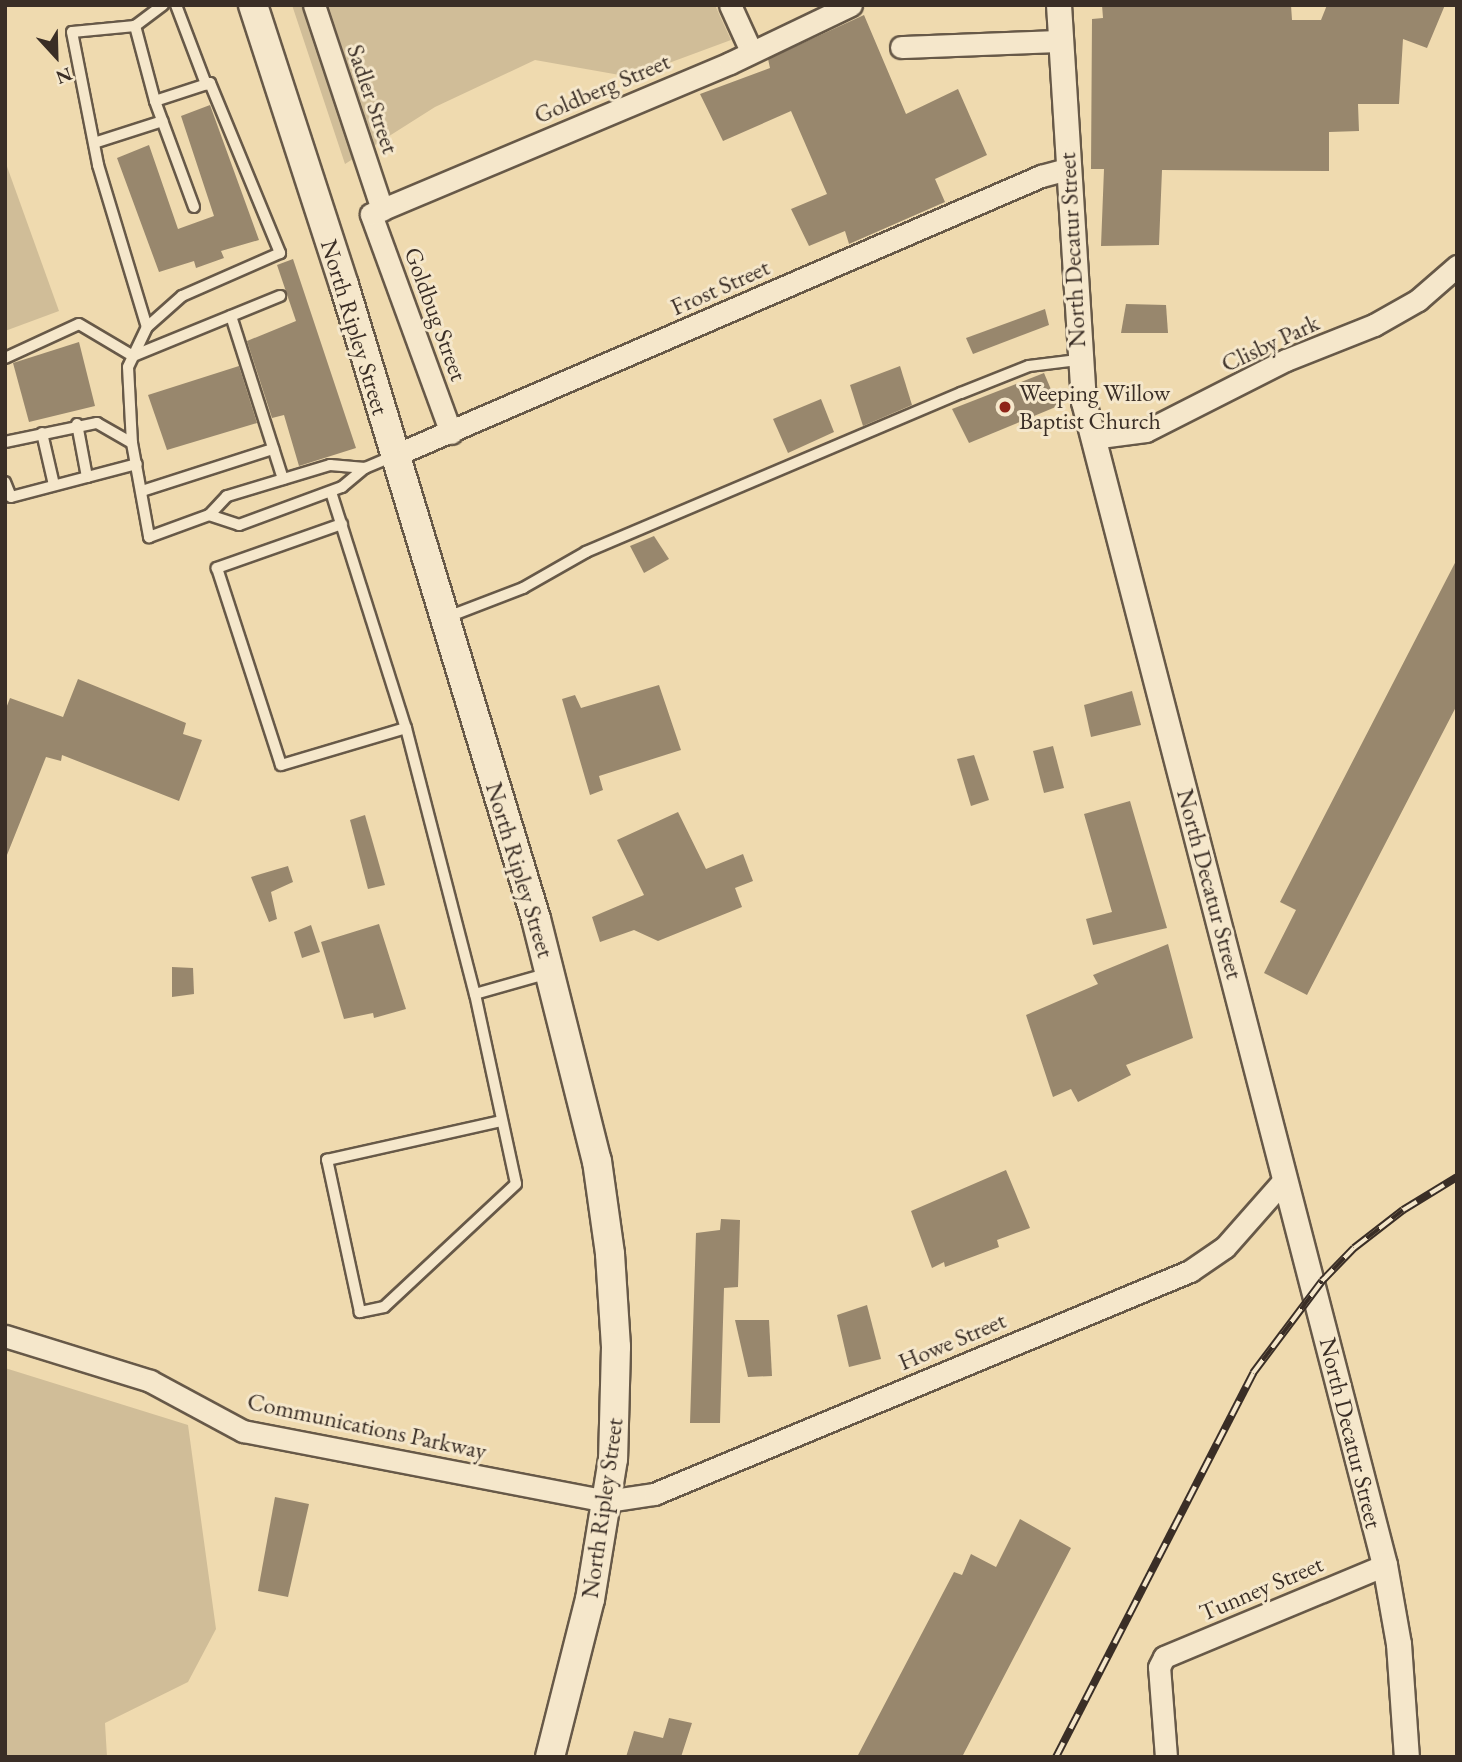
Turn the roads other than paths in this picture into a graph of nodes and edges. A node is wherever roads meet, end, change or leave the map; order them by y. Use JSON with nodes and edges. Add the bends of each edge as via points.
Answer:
{"nodes":[{"id":1,"x":163,"y":5,"type":"edge"},
{"id":2,"x":176,"y":5,"type":"edge"},
{"id":3,"x":314,"y":5,"type":"edge"},
{"id":4,"x":730,"y":5,"type":"edge"},
{"id":5,"x":851,"y":5,"type":"edge"},
{"id":6,"x":1059,"y":5,"type":"edge"},
{"id":7,"x":253,"y":6,"type":"edge"},
{"id":8,"x":135,"y":26,"type":"junction"},
{"id":9,"x":1060,"y":41,"type":"junction"},
{"id":10,"x":901,"y":47,"type":"dead end"},
{"id":11,"x":751,"y":51,"type":"junction"},
{"id":12,"x":206,"y":84,"type":"junction"},
{"id":13,"x":155,"y":101,"type":"junction"},
{"id":14,"x":163,"y":121,"type":"junction"},
{"id":15,"x":94,"y":144,"type":"junction"},
{"id":16,"x":1068,"y":169,"type":"junction"},
{"id":17,"x":194,"y":207,"type":"dead end"},
{"id":18,"x":376,"y":212,"type":"junction"},
{"id":19,"x":1457,"y":266,"type":"edge"},
{"id":20,"x":280,"y":296,"type":"dead end"},
{"id":21,"x":231,"y":316,"type":"junction"},
{"id":22,"x":147,"y":327,"type":"junction"},
{"id":23,"x":133,"y":356,"type":"junction"},
{"id":24,"x":5,"y":358,"type":"edge"},
{"id":25,"x":1079,"y":360,"type":"junction"},
{"id":26,"x":77,"y":424,"type":"junction"},
{"id":27,"x":41,"y":433,"type":"junction"},
{"id":28,"x":451,"y":433,"type":"junction"},
{"id":29,"x":1092,"y":438,"type":"junction"},
{"id":30,"x":5,"y":442,"type":"edge"},
{"id":31,"x":132,"y":443,"type":"junction"},
{"id":32,"x":273,"y":449,"type":"junction"},
{"id":33,"x":393,"y":456,"type":"junction"},
{"id":34,"x":137,"y":464,"type":"junction"},
{"id":35,"x":365,"y":468,"type":"junction"},
{"id":36,"x":87,"y":477,"type":"junction"},
{"id":37,"x":283,"y":479,"type":"junction"},
{"id":38,"x":5,"y":482,"type":"edge"},
{"id":39,"x":54,"y":485,"type":"junction"},
{"id":40,"x":142,"y":491,"type":"junction"},
{"id":41,"x":331,"y":492,"type":"junction"},
{"id":42,"x":209,"y":515,"type":"junction"},
{"id":43,"x":342,"y":524,"type":"junction"},
{"id":44,"x":443,"y":619,"type":"junction"},
{"id":45,"x":406,"y":728,"type":"junction"},
{"id":46,"x":551,"y":972,"type":"junction"},
{"id":47,"x":475,"y":994,"type":"junction"},
{"id":48,"x":501,"y":1121,"type":"junction"},
{"id":49,"x":1285,"y":1179,"type":"junction"},
{"id":50,"x":5,"y":1336,"type":"edge"},
{"id":51,"x":607,"y":1501,"type":"junction"},
{"id":52,"x":1385,"y":1565,"type":"junction"},
{"id":53,"x":550,"y":1757,"type":"edge"},
{"id":54,"x":1166,"y":1757,"type":"edge"},
{"id":55,"x":1407,"y":1757,"type":"edge"}],
"edges":[{"from":1,"to":8,"type":"lane"},
{"from":2,"to":12,"type":"lane"},
{"from":3,"to":18,"type":"street","name":"Sadler Street"},
{"from":4,"to":11,"type":"street"},
{"from":5,"to":11,"type":"street","name":"Goldberg Street"},
{"from":6,"to":9,"type":"street","name":"North Decatur Street"},
{"from":7,"to":33,"type":"main road","name":"North Ripley Street","via":[[344,285]]},
{"from":8,"to":13,"type":"lane"},
{"from":8,"to":15,"type":"lane","via":[[72,32]]},
{"from":9,"to":10,"type":"street"},
{"from":9,"to":16,"type":"street","name":"North Decatur Street"},
{"from":11,"to":18,"type":"street","name":"Goldberg Street"},
{"from":12,"to":13,"type":"lane"},
{"from":12,"to":22,"type":"lane","via":[[210,83],[280,253],[181,296]]},
{"from":13,"to":14,"type":"lane"},
{"from":14,"to":15,"type":"lane"},
{"from":14,"to":17,"type":"lane"},
{"from":15,"to":22,"type":"lane"},
{"from":16,"to":25,"type":"street","name":"North Decatur Street"},
{"from":16,"to":28,"type":"street","name":"Frost Street","via":[[1041,176]]},
{"from":18,"to":28,"type":"street","name":"Goldbug Street"},
{"from":19,"to":29,"type":"street","name":"Clisby Park","via":[[1418,300],[1374,326],[1286,360],[1146,432]]},
{"from":20,"to":21,"type":"lane"},
{"from":21,"to":23,"type":"lane"},
{"from":21,"to":32,"type":"lane"},
{"from":22,"to":23,"type":"lane"},
{"from":23,"to":24,"type":"lane","via":[[79,324]]},
{"from":23,"to":31,"type":"lane","via":[[128,366]]},
{"from":25,"to":29,"type":"street","name":"North Decatur Street"},
{"from":25,"to":44,"type":"lane","via":[[1029,366],[961,393],[586,552],[523,588]]},
{"from":26,"to":27,"type":"lane"},
{"from":26,"to":31,"type":"lane","via":[[97,423]]},
{"from":26,"to":36,"type":"lane"},
{"from":27,"to":30,"type":"lane"},
{"from":27,"to":39,"type":"lane"},
{"from":28,"to":33,"type":"street","name":"Frost Street"},
{"from":29,"to":49,"type":"street","name":"North Decatur Street"},
{"from":31,"to":34,"type":"lane"},
{"from":32,"to":37,"type":"lane"},
{"from":32,"to":40,"type":"lane"},
{"from":33,"to":35,"type":"lane"},
{"from":33,"to":44,"type":"main road","name":"North Ripley Street"},
{"from":34,"to":36,"type":"lane"},
{"from":34,"to":40,"type":"lane"},
{"from":35,"to":37,"type":"lane","via":[[330,465]]},
{"from":35,"to":41,"type":"lane"},
{"from":36,"to":39,"type":"lane"},
{"from":37,"to":42,"type":"lane","via":[[227,496]]},
{"from":38,"to":39,"type":"lane","via":[[11,497]]},
{"from":40,"to":42,"type":"lane","via":[[149,537]]},
{"from":41,"to":42,"type":"lane","via":[[239,525]]},
{"from":41,"to":43,"type":"lane"},
{"from":43,"to":45,"type":"lane"},
{"from":43,"to":45,"type":"lane","via":[[217,568],[281,765]]},
{"from":44,"to":46,"type":"main road","name":"North Ripley Street"},
{"from":45,"to":47,"type":"lane"},
{"from":46,"to":47,"type":"lane"},
{"from":46,"to":51,"type":"main road","name":"North Ripley Street","via":[[595,1149],[610,1254],[616,1401]]},
{"from":47,"to":48,"type":"lane"},
{"from":48,"to":48,"type":"lane","via":[[516,1184],[384,1307],[360,1312],[327,1160]]},
{"from":49,"to":51,"type":"street","name":"Howe Street","via":[[1225,1247],[1190,1271],[654,1493]]},
{"from":49,"to":52,"type":"street","name":"North Decatur Street"},
{"from":50,"to":51,"type":"street","name":"Communications Parkway","via":[[150,1381],[243,1430]]},
{"from":51,"to":53,"type":"main road","name":"North Ripley Street","via":[[590,1600]]},
{"from":52,"to":54,"type":"street","name":"Tunney Street","via":[[1160,1662]]},
{"from":52,"to":55,"type":"street","name":"North Decatur Street","via":[[1399,1644]]}]}
